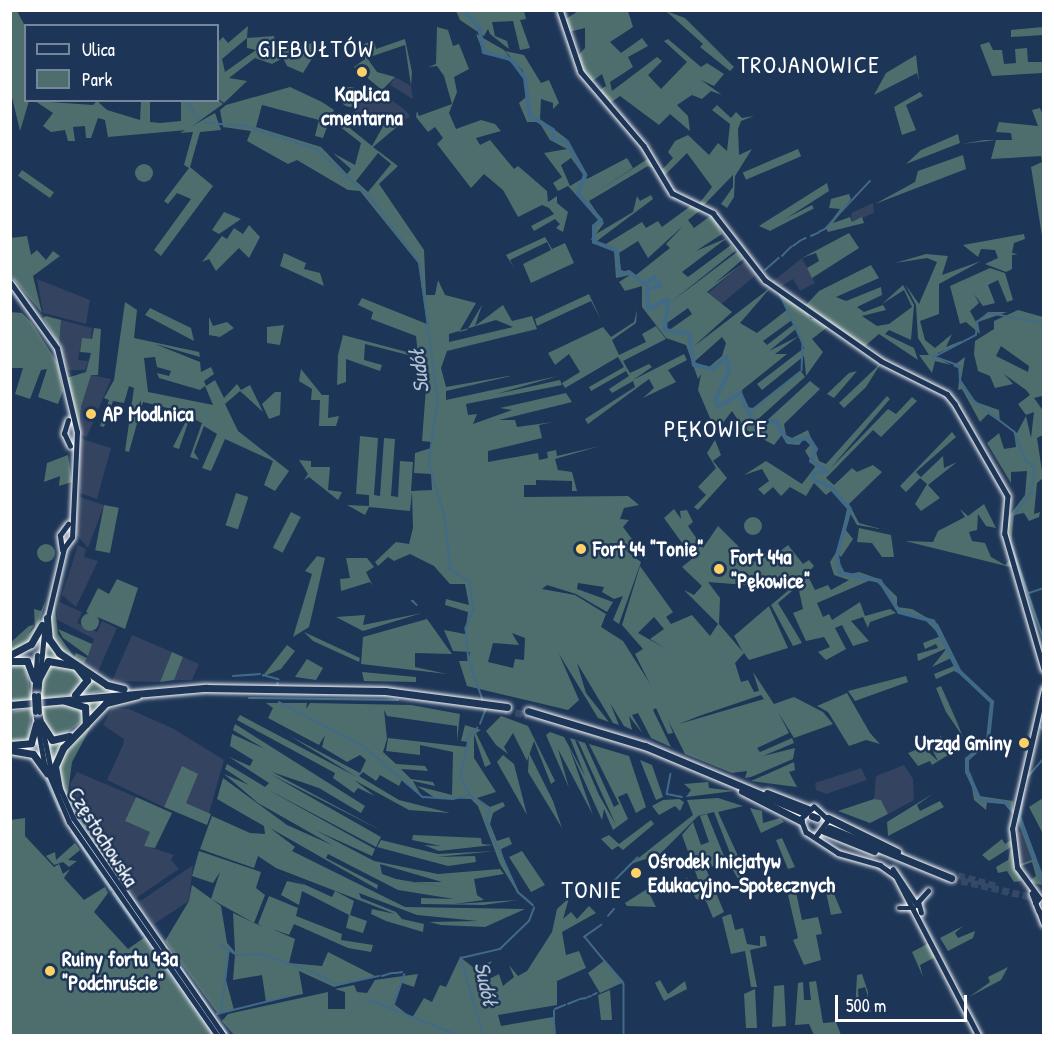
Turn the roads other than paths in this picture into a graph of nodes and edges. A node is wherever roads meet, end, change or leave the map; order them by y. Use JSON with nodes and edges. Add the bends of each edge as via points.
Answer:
{"nodes":[{"id":1,"x":560,"y":10,"type":"edge"},
{"id":2,"x":10,"y":284,"type":"edge"},
{"id":3,"x":70,"y":427,"type":"junction"},
{"id":4,"x":70,"y":438,"type":"junction"},
{"id":5,"x":64,"y":531,"type":"junction"},
{"id":6,"x":70,"y":532,"type":"junction"},
{"id":7,"x":64,"y":542,"type":"junction"},
{"id":8,"x":47,"y":618,"type":"junction"},
{"id":9,"x":42,"y":625,"type":"junction"},
{"id":10,"x":10,"y":656,"type":"edge"},
{"id":11,"x":10,"y":661,"type":"edge"},
{"id":12,"x":1044,"y":669,"type":"edge"},
{"id":13,"x":36,"y":680,"type":"junction"},
{"id":14,"x":1044,"y":689,"type":"edge"},
{"id":15,"x":144,"y":692,"type":"junction"},
{"id":16,"x":64,"y":700,"type":"junction"},
{"id":17,"x":12,"y":706,"type":"edge"},
{"id":18,"x":501,"y":708,"type":"tunnel mouth"},
{"id":19,"x":38,"y":724,"type":"junction"},
{"id":20,"x":10,"y":745,"type":"edge"},
{"id":21,"x":10,"y":750,"type":"edge"},
{"id":22,"x":670,"y":758,"type":"junction"},
{"id":23,"x":48,"y":773,"type":"junction"},
{"id":24,"x":741,"y":788,"type":"junction"},
{"id":25,"x":59,"y":789,"type":"junction"},
{"id":26,"x":808,"y":817,"type":"junction"},
{"id":27,"x":827,"y":827,"type":"junction"},
{"id":28,"x":816,"y":836,"type":"junction"},
{"id":29,"x":897,"y":876,"type":"junction"},
{"id":30,"x":928,"y":891,"type":"dead end"},
{"id":31,"x":908,"y":893,"type":"junction"},
{"id":32,"x":921,"y":898,"type":"junction"},
{"id":33,"x":919,"y":911,"type":"junction"},
{"id":34,"x":1044,"y":924,"type":"edge"},
{"id":35,"x":148,"y":933,"type":"junction"},
{"id":36,"x":180,"y":978,"type":"junction"},
{"id":37,"x":218,"y":1035,"type":"edge"},
{"id":38,"x":224,"y":1035,"type":"edge"},
{"id":39,"x":980,"y":1035,"type":"edge"}],
"edges":[{"from":1,"to":12,"type":"main road","via":[[579,68],[644,146],[671,192],[713,213],[762,277],[881,361],[950,397],[1008,496],[1005,534]]},
{"from":2,"to":3,"type":"main road","via":[[58,351]]},
{"from":3,"to":4,"type":"main road"},
{"from":3,"to":4,"type":"main road"},
{"from":4,"to":5,"type":"main road","via":[[74,487]]},
{"from":4,"to":6,"type":"main road"},
{"from":5,"to":6,"type":"main road"},
{"from":5,"to":7,"type":"main road"},
{"from":6,"to":7,"type":"main road"},
{"from":7,"to":8,"type":"main road","name":"Częstochowska"},
{"from":7,"to":9,"type":"main road","name":"Częstochowska"},
{"from":8,"to":13,"type":"main road","name":"Częstochowska"},
{"from":8,"to":15,"type":"highway","via":[[50,639],[59,653],[110,687]]},
{"from":9,"to":10,"type":"highway","via":[[31,644]]},
{"from":9,"to":13,"type":"main road","name":"Częstochowska"},
{"from":11,"to":13,"type":"highway","via":[[27,661]]},
{"from":13,"to":16,"type":"highway","via":[[42,667],[52,660],[81,669],[85,689]]},
{"from":13,"to":19,"type":"main road","name":"Częstochowska","bridge":true},
{"from":14,"to":34,"type":"main road","via":[[1014,816],[1017,865],[1035,896]]},
{"from":15,"to":16,"type":"highway"},
{"from":15,"to":18,"type":"highway","via":[[369,690]]},
{"from":15,"to":25,"type":"highway","via":[[106,703],[63,748],[55,766]]},
{"from":16,"to":17,"type":"highway"},
{"from":16,"to":19,"type":"highway","via":[[86,709],[83,728],[56,741]]},
{"from":19,"to":20,"type":"highway","via":[[31,743]]},
{"from":19,"to":23,"type":"main road","name":"Częstochowska"},
{"from":19,"to":25,"type":"main road","name":"Częstochowska"},
{"from":21,"to":23,"type":"highway","via":[[33,754]]},
{"from":22,"to":22,"type":"highway","via":[[527,713],[622,738]]},
{"from":22,"to":24,"type":"highway"},
{"from":23,"to":35,"type":"main road","name":"Częstochowska","via":[[76,833]]},
{"from":24,"to":26,"type":"highway"},
{"from":24,"to":26,"type":"highway"},
{"from":25,"to":35,"type":"main road","name":"Częstochowska"},
{"from":26,"to":27,"type":"main road","via":[[820,808]]},
{"from":26,"to":28,"type":"main road","via":[[806,832]]},
{"from":27,"to":27,"type":"highway","via":[[897,852],[952,876],[905,860]]},
{"from":27,"to":28,"type":"main road"},
{"from":27,"to":29,"type":"main road","via":[[840,851],[881,862]]},
{"from":28,"to":29,"type":"main road","via":[[838,853]]},
{"from":29,"to":31,"type":"main road"},
{"from":30,"to":32,"type":"main road"},
{"from":31,"to":32,"type":"main road"},
{"from":31,"to":33,"type":"main road"},
{"from":31,"to":33,"type":"main road","via":[[902,907]]},
{"from":32,"to":33,"type":"main road"},
{"from":33,"to":39,"type":"main road"},
{"from":35,"to":36,"type":"main road"},
{"from":36,"to":37,"type":"main road"},
{"from":36,"to":38,"type":"main road"}]}
